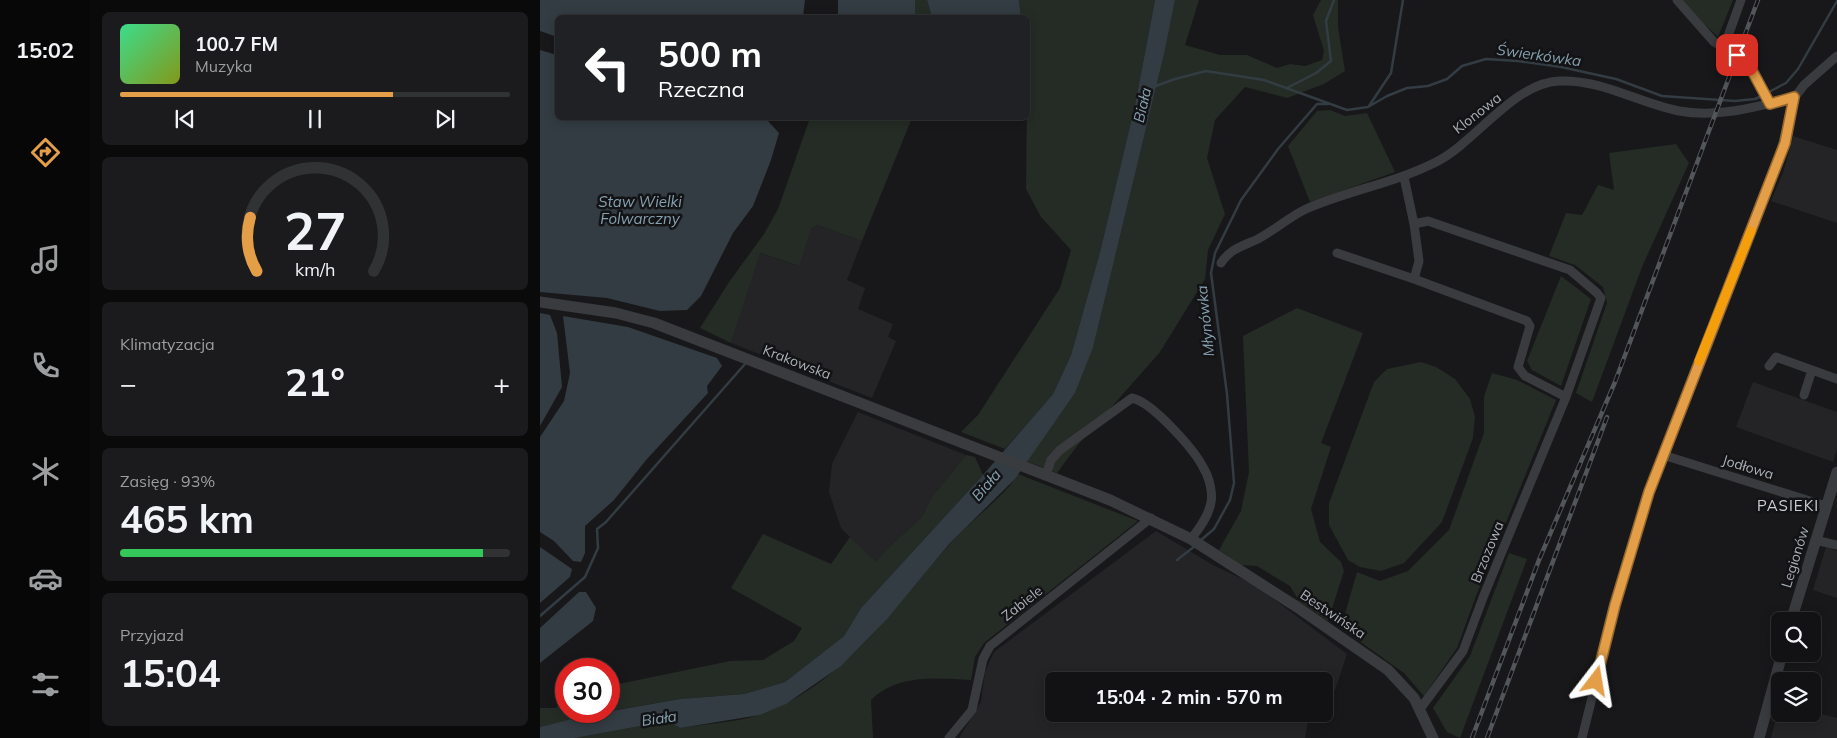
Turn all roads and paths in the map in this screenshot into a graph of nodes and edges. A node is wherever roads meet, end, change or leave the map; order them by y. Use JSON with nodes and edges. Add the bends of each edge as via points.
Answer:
{"nodes":[{"id":1,"x":1677,"y":0,"type":"edge"},
{"id":2,"x":1741,"y":0,"type":"edge"},
{"id":3,"x":1724,"y":47,"type":"junction"},
{"id":4,"x":1837,"y":56,"type":"edge"},
{"id":5,"x":1794,"y":97,"type":"junction"},
{"id":6,"x":1770,"y":104,"type":"junction"},
{"id":7,"x":1404,"y":176,"type":"junction"},
{"id":8,"x":1414,"y":224,"type":"junction"},
{"id":9,"x":1337,"y":253,"type":"dead end"},
{"id":10,"x":1221,"y":263,"type":"dead end"},
{"id":11,"x":1414,"y":279,"type":"junction"},
{"id":12,"x":540,"y":302,"type":"edge"},
{"id":13,"x":1768,"y":366,"type":"dead end"},
{"id":14,"x":1812,"y":370,"type":"junction"},
{"id":15,"x":1837,"y":378,"type":"edge"},
{"id":16,"x":1804,"y":394,"type":"dead end"},
{"id":17,"x":1566,"y":397,"type":"junction"},
{"id":18,"x":1663,"y":455,"type":"junction"},
{"id":19,"x":1837,"y":472,"type":"edge"},
{"id":20,"x":1042,"y":473,"type":"junction"},
{"id":21,"x":1826,"y":506,"type":"junction"},
{"id":22,"x":1151,"y":518,"type":"junction"},
{"id":23,"x":1191,"y":539,"type":"junction"},
{"id":24,"x":1815,"y":540,"type":"junction"},
{"id":25,"x":1837,"y":545,"type":"edge"},
{"id":26,"x":1794,"y":612,"type":"edge"},
{"id":27,"x":1780,"y":662,"type":"edge"},
{"id":28,"x":1420,"y":709,"type":"junction"},
{"id":29,"x":949,"y":738,"type":"edge"},
{"id":30,"x":1433,"y":738,"type":"edge"},
{"id":31,"x":1582,"y":738,"type":"edge"},
{"id":32,"x":1759,"y":738,"type":"edge"}],
"edges":[{"from":1,"to":3,"type":"street","via":[[1714,42]]},
{"from":2,"to":3,"type":"street"},
{"from":3,"to":6,"type":"street","via":[[1748,63]]},
{"from":4,"to":5,"type":"street"},
{"from":5,"to":6,"type":"street","name":"Klonowa"},
{"from":5,"to":18,"type":"street","via":[[1785,143],[1776,168]]},
{"from":6,"to":7,"type":"street","name":"Klonowa","via":[[1721,114],[1697,113],[1678,111],[1577,81],[1536,85],[1440,160]]},
{"from":7,"to":8,"type":"street"},
{"from":7,"to":10,"type":"street","name":"Klonowa","via":[[1307,209],[1259,238],[1228,252]]},
{"from":8,"to":11,"type":"street","via":[[1419,261]]},
{"from":8,"to":17,"type":"street","name":"Brzozowa","via":[[1428,222],[1547,261],[1570,270],[1597,293],[1601,298]]},
{"from":9,"to":11,"type":"street"},
{"from":11,"to":17,"type":"street","via":[[1527,321],[1530,326],[1518,367],[1525,376]]},
{"from":12,"to":20,"type":"street","name":"Krakowska","via":[[616,313],[654,323]]},
{"from":13,"to":14,"type":"street","via":[[1776,357]]},
{"from":14,"to":15,"type":"street"},
{"from":14,"to":16,"type":"street"},
{"from":17,"to":28,"type":"street","name":"Brzozowa","via":[[1463,651]]},
{"from":18,"to":21,"type":"street","name":"Jodłowa"},
{"from":18,"to":31,"type":"street","via":[[1615,605]]},
{"from":19,"to":21,"type":"street","name":"Legionów"},
{"from":20,"to":22,"type":"street","name":"Bestwińska"},
{"from":20,"to":23,"type":"street","via":[[1060,450],[1127,401],[1132,398],[1142,400],[1198,457],[1205,470],[1211,502],[1206,517]]},
{"from":21,"to":24,"type":"street","name":"Legionów"},
{"from":22,"to":23,"type":"street","name":"Bestwińska"},
{"from":22,"to":29,"type":"street","name":"Zabiele","via":[[990,646],[983,659],[972,710]]},
{"from":23,"to":28,"type":"street","name":"Bestwińska","via":[[1388,670]]},
{"from":24,"to":25,"type":"street"},
{"from":24,"to":26,"type":"street","name":"Legionów"},
{"from":27,"to":32,"type":"street"},
{"from":28,"to":30,"type":"street","name":"Bestwińska"}]}
